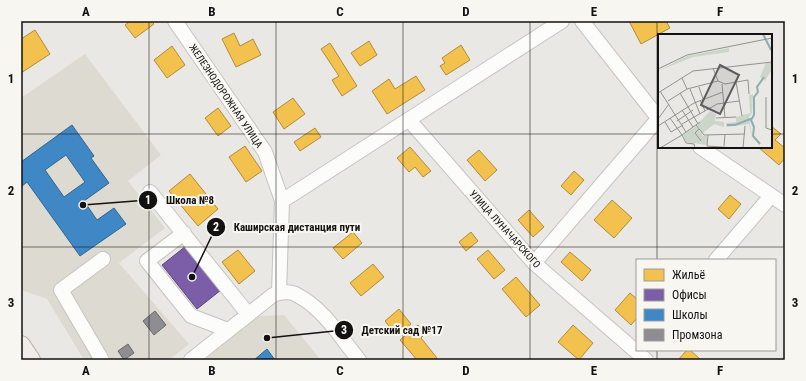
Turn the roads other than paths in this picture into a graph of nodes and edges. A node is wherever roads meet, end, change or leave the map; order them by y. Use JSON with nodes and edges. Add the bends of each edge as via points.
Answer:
{"nodes":[{"id":1,"x":175,"y":21,"type":"edge"},
{"id":2,"x":562,"y":21,"type":"edge"},
{"id":3,"x":582,"y":21,"type":"edge"},
{"id":4,"x":658,"y":118,"type":"edge"},
{"id":5,"x":409,"y":120,"type":"junction"},
{"id":6,"x":658,"y":120,"type":"edge"},
{"id":7,"x":701,"y":148,"type":"edge"},
{"id":8,"x":150,"y":192,"type":"dead end"},
{"id":9,"x":771,"y":196,"type":"junction"},
{"id":10,"x":282,"y":201,"type":"junction"},
{"id":11,"x":785,"y":205,"type":"edge"},
{"id":12,"x":184,"y":233,"type":"junction"},
{"id":13,"x":103,"y":259,"type":"dead end"},
{"id":14,"x":717,"y":259,"type":"edge"},
{"id":15,"x":534,"y":264,"type":"junction"},
{"id":16,"x":279,"y":292,"type":"junction"},
{"id":17,"x":248,"y":314,"type":"junction"},
{"id":18,"x":228,"y":330,"type":"junction"},
{"id":19,"x":21,"y":345,"type":"edge"},
{"id":20,"x":636,"y":350,"type":"edge"},
{"id":21,"x":31,"y":360,"type":"edge"},
{"id":22,"x":102,"y":360,"type":"edge"},
{"id":23,"x":191,"y":360,"type":"edge"},
{"id":24,"x":359,"y":360,"type":"edge"}],
"edges":[{"from":1,"to":10,"type":"street","name":"ЖЕЛЕЗНОДОРОЖНАЯ УЛИЦА","via":[[265,152]]},
{"from":2,"to":5,"type":"street"},
{"from":3,"to":4,"type":"street"},
{"from":5,"to":10,"type":"street"},
{"from":5,"to":15,"type":"street","name":"УЛИЦА ЛУНАЧАРСКОГО"},
{"from":6,"to":15,"type":"street"},
{"from":7,"to":9,"type":"street"},
{"from":8,"to":12,"type":"street"},
{"from":9,"to":11,"type":"street"},
{"from":9,"to":14,"type":"street"},
{"from":10,"to":16,"type":"street","name":"ЖЕЛЕЗНОДОРОЖНАЯ УЛИЦА"},
{"from":12,"to":17,"type":"street"},
{"from":12,"to":18,"type":"street","via":[[147,262],[190,316]]},
{"from":13,"to":22,"type":"street","via":[[61,290]]},
{"from":15,"to":20,"type":"street","name":"УЛИЦА ЛУНАЧАРСКОГО"},
{"from":16,"to":17,"type":"street"},
{"from":16,"to":24,"type":"street","via":[[296,294],[320,312]]},
{"from":17,"to":18,"type":"street"},
{"from":18,"to":23,"type":"street"},
{"from":19,"to":21,"type":"main road"}]}
